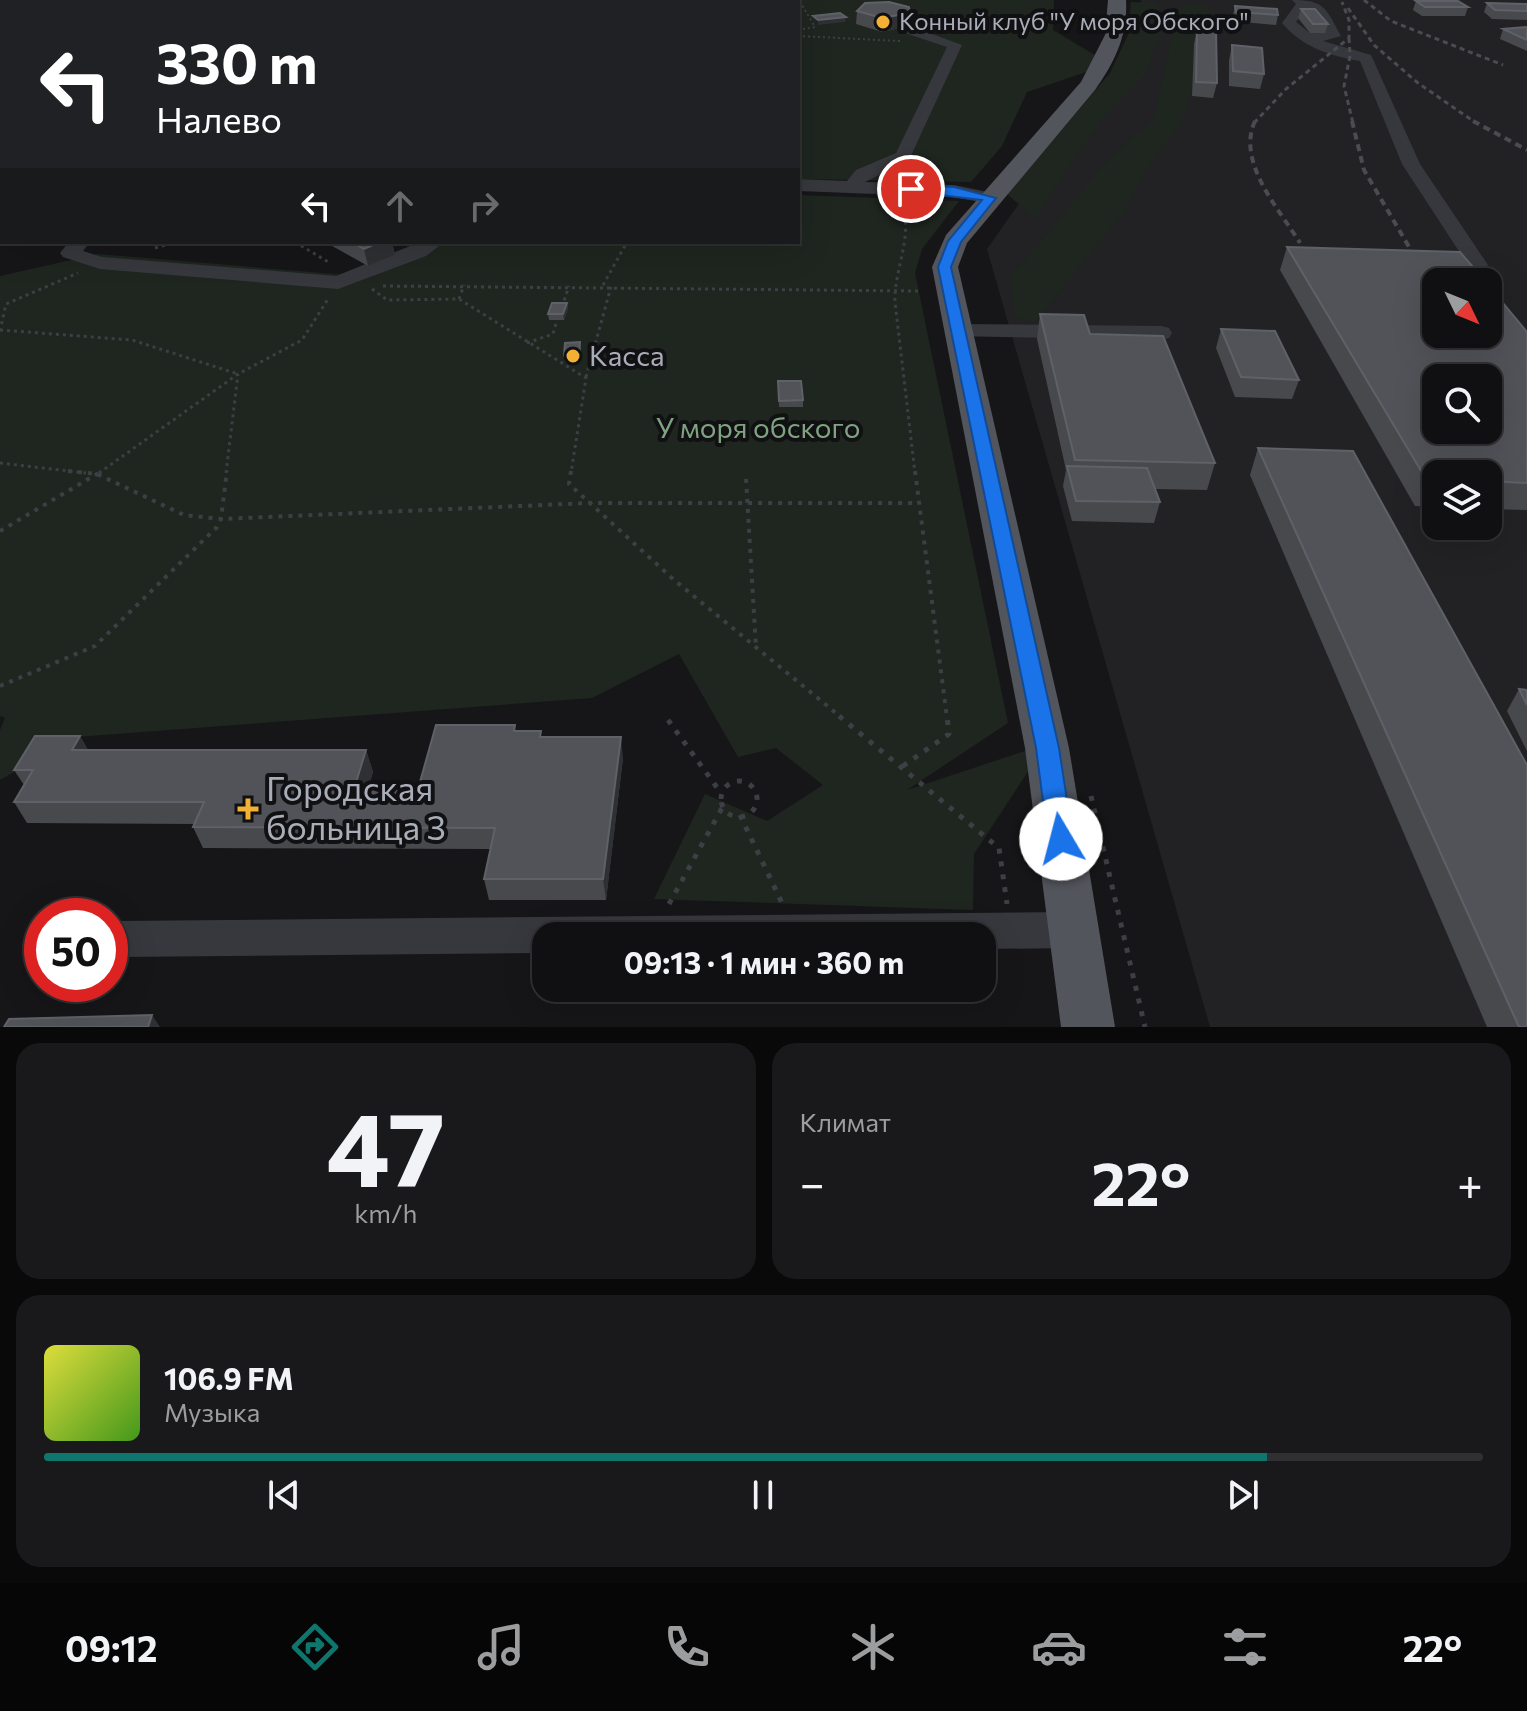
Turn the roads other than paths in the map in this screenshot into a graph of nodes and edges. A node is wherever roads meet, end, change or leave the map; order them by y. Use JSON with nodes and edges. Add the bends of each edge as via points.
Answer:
{"nodes":[{"id":1,"x":1117,"y":0,"type":"edge"},
{"id":2,"x":1302,"y":1,"type":"edge"},
{"id":3,"x":910,"y":36,"type":"road end"},
{"id":4,"x":1303,"y":38,"type":"junction"},
{"id":5,"x":800,"y":185,"type":"edge"},
{"id":6,"x":852,"y":187,"type":"junction"},
{"id":7,"x":990,"y":198,"type":"junction"},
{"id":8,"x":78,"y":244,"type":"edge"},
{"id":9,"x":419,"y":245,"type":"edge"},
{"id":10,"x":1419,"y":266,"type":"edge"},
{"id":11,"x":957,"y":331,"type":"junction"},
{"id":12,"x":1161,"y":333,"type":"edge"},
{"id":13,"x":1074,"y":930,"type":"junction"},
{"id":14,"x":128,"y":939,"type":"edge"},
{"id":15,"x":1088,"y":1027,"type":"edge"}],
"edges":[{"from":1,"to":7,"type":"main road","via":[[1119,19],[1104,62]]},
{"from":2,"to":4,"type":"lane","via":[[1289,23]]},
{"from":2,"to":4,"type":"lane","via":[[1319,8],[1334,36]]},
{"from":3,"to":6,"type":"lane","via":[[955,45],[903,156],[862,174]]},
{"from":4,"to":10,"type":"lane","via":[[1336,53],[1366,58],[1411,164],[1478,265]]},
{"from":5,"to":6,"type":"lane"},
{"from":6,"to":7,"type":"lane","via":[[954,191]]},
{"from":7,"to":11,"type":"main road","via":[[955,241],[945,267]]},
{"from":8,"to":9,"type":"lane","via":[[70,253],[100,263],[345,280]]},
{"from":11,"to":12,"type":"lane"},
{"from":11,"to":13,"type":"main road","via":[[1047,748]]},
{"from":13,"to":14,"type":"lane"},
{"from":13,"to":15,"type":"main road"}]}
